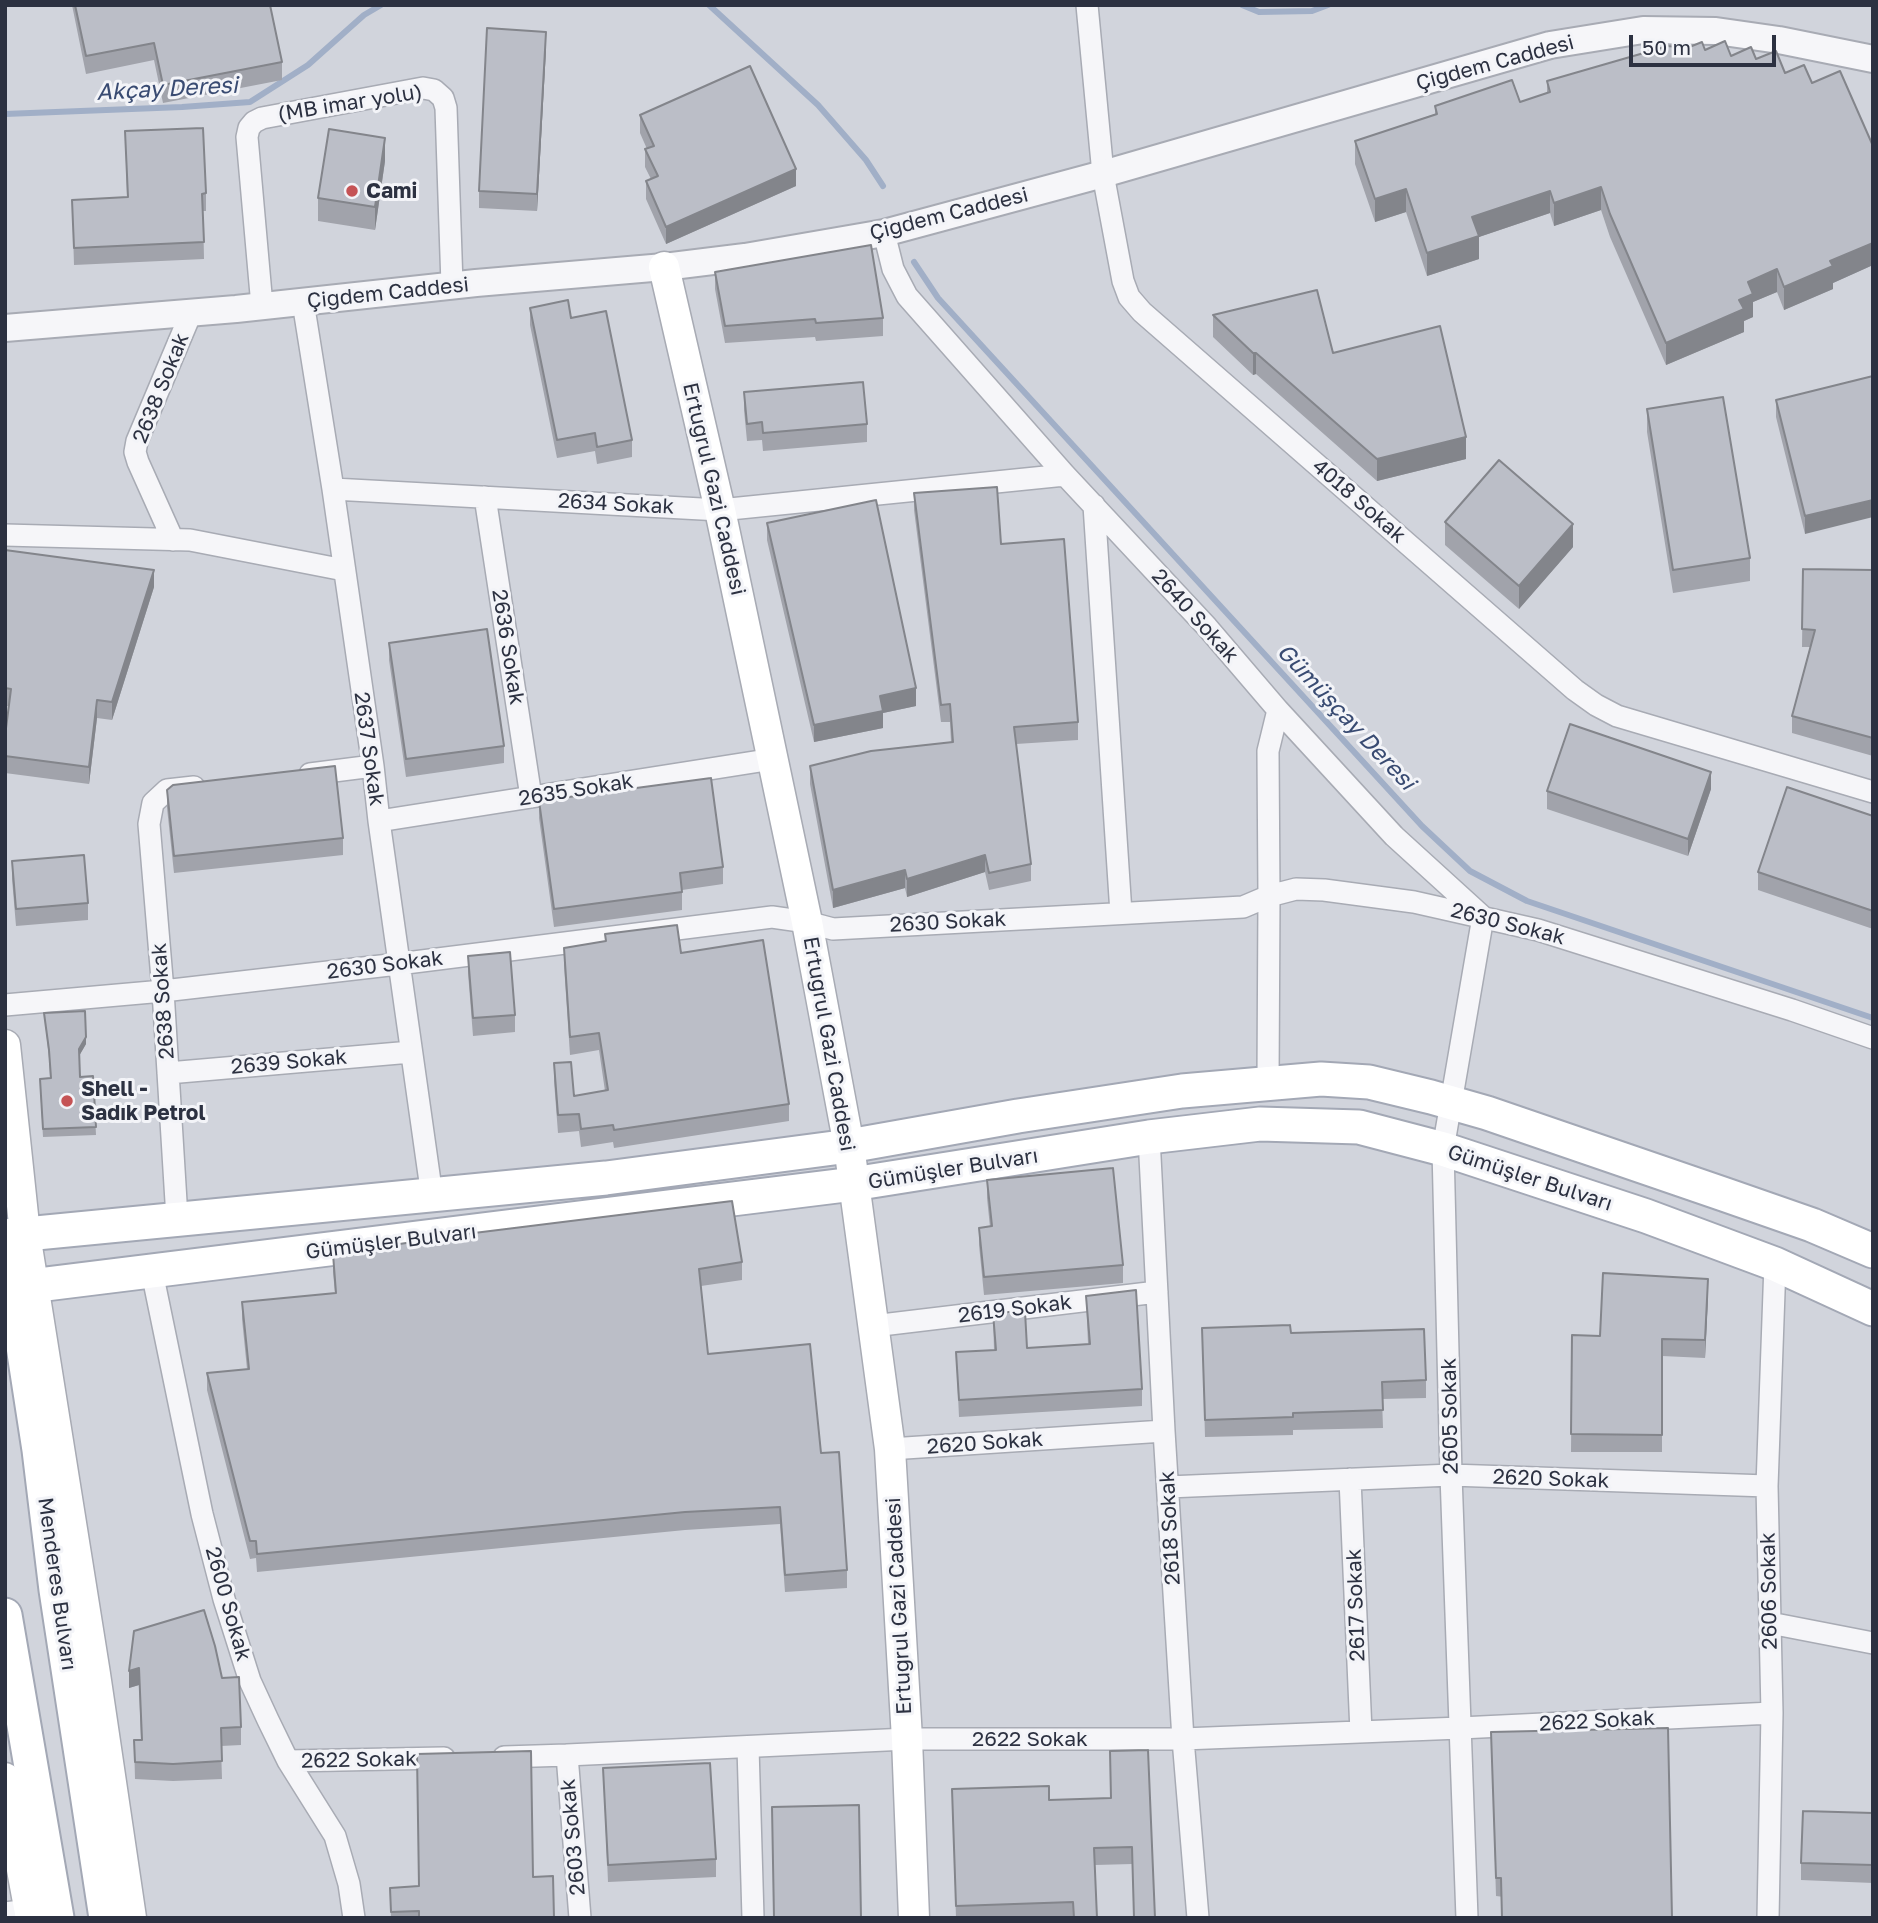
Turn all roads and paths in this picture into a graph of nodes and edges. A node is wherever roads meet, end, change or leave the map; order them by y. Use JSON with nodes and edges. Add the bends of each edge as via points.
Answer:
{"nodes":[{"id":1,"x":1087,"y":5,"type":"edge"},
{"id":2,"x":1873,"y":59,"type":"edge"},
{"id":3,"x":1103,"y":174,"type":"junction"},
{"id":4,"x":884,"y":233,"type":"junction"},
{"id":5,"x":664,"y":267,"type":"junction"},
{"id":6,"x":452,"y":285,"type":"junction"},
{"id":7,"x":303,"y":302,"type":"junction"},
{"id":8,"x":262,"y":306,"type":"junction"},
{"id":9,"x":191,"y":313,"type":"junction"},
{"id":10,"x":5,"y":328,"type":"edge"},
{"id":11,"x":1065,"y":475,"type":"junction"},
{"id":12,"x":332,"y":489,"type":"junction"},
{"id":13,"x":485,"y":497,"type":"junction"},
{"id":14,"x":1094,"y":505,"type":"junction"},
{"id":15,"x":720,"y":510,"type":"junction"},
{"id":16,"x":5,"y":535,"type":"edge"},
{"id":17,"x":173,"y":540,"type":"junction"},
{"id":18,"x":344,"y":570,"type":"junction"},
{"id":19,"x":1278,"y":710,"type":"junction"},
{"id":20,"x":773,"y":759,"type":"junction"},
{"id":21,"x":373,"y":766,"type":"junction"},
{"id":22,"x":290,"y":776,"type":"edge"},
{"id":23,"x":208,"y":785,"type":"edge"},
{"id":24,"x":1873,"y":792,"type":"edge"},
{"id":25,"x":531,"y":797,"type":"junction"},
{"id":26,"x":379,"y":821,"type":"junction"},
{"id":27,"x":1269,"y":896,"type":"junction"},
{"id":28,"x":1121,"y":913,"type":"junction"},
{"id":29,"x":1483,"y":917,"type":"junction"},
{"id":30,"x":807,"y":922,"type":"junction"},
{"id":31,"x":398,"y":964,"type":"junction"},
{"id":32,"x":163,"y":991,"type":"junction"},
{"id":33,"x":5,"y":1005,"type":"edge"},
{"id":34,"x":1873,"y":1038,"type":"edge"},
{"id":35,"x":5,"y":1045,"type":"edge"},
{"id":36,"x":411,"y":1052,"type":"junction"},
{"id":37,"x":168,"y":1073,"type":"junction"},
{"id":38,"x":1268,"y":1082,"type":"junction"},
{"id":39,"x":1451,"y":1102,"type":"junction"},
{"id":40,"x":1149,"y":1137,"type":"junction"},
{"id":41,"x":849,"y":1146,"type":"junction"},
{"id":42,"x":1443,"y":1149,"type":"junction"},
{"id":43,"x":853,"y":1184,"type":"junction"},
{"id":44,"x":432,"y":1196,"type":"junction"},
{"id":45,"x":177,"y":1219,"type":"junction"},
{"id":46,"x":12,"y":1240,"type":"edge"},
{"id":47,"x":1873,"y":1251,"type":"edge"},
{"id":48,"x":1775,"y":1264,"type":"junction"},
{"id":49,"x":152,"y":1272,"type":"junction"},
{"id":50,"x":18,"y":1288,"type":"edge"},
{"id":51,"x":1157,"y":1292,"type":"junction"},
{"id":52,"x":1873,"y":1309,"type":"edge"},
{"id":53,"x":873,"y":1326,"type":"junction"},
{"id":54,"x":1164,"y":1431,"type":"junction"},
{"id":55,"x":890,"y":1449,"type":"junction"},
{"id":56,"x":1451,"y":1475,"type":"junction"},
{"id":57,"x":1350,"y":1479,"type":"junction"},
{"id":58,"x":1168,"y":1486,"type":"junction"},
{"id":59,"x":1767,"y":1486,"type":"junction"},
{"id":60,"x":5,"y":1615,"type":"edge"},
{"id":61,"x":1770,"y":1623,"type":"junction"},
{"id":62,"x":1873,"y":1643,"type":"edge"},
{"id":63,"x":1772,"y":1713,"type":"junction"},
{"id":64,"x":1460,"y":1728,"type":"junction"},
{"id":65,"x":1361,"y":1732,"type":"junction"},
{"id":66,"x":1183,"y":1739,"type":"junction"},
{"id":67,"x":907,"y":1740,"type":"junction"},
{"id":68,"x":748,"y":1747,"type":"junction"},
{"id":69,"x":567,"y":1755,"type":"junction"},
{"id":70,"x":288,"y":1761,"type":"junction"},
{"id":71,"x":5,"y":1778,"type":"edge"},
{"id":72,"x":30,"y":1915,"type":"edge"},
{"id":73,"x":106,"y":1918,"type":"edge"},
{"id":74,"x":131,"y":1918,"type":"edge"},
{"id":75,"x":354,"y":1918,"type":"edge"},
{"id":76,"x":580,"y":1918,"type":"edge"},
{"id":77,"x":753,"y":1918,"type":"edge"},
{"id":78,"x":914,"y":1918,"type":"edge"},
{"id":79,"x":1198,"y":1918,"type":"edge"},
{"id":80,"x":1467,"y":1918,"type":"edge"},
{"id":81,"x":1768,"y":1918,"type":"edge"}],
"edges":[{"from":1,"to":3,"type":"street","name":"4018 Sokak"},
{"from":2,"to":3,"type":"street","name":"Çiğdem Caddesi","via":[[1716,31],[1643,30],[1550,45]]},
{"from":3,"to":4,"type":"street","name":"Çiğdem Caddesi"},
{"from":3,"to":24,"type":"street","name":"4018 Sokak","via":[[1123,281],[1142,312],[1575,690],[1618,716]]},
{"from":4,"to":5,"type":"street","name":"Çiğdem Caddesi"},
{"from":4,"to":11,"type":"street","name":"2640 Sokak","via":[[893,269],[907,296]]},
{"from":5,"to":6,"type":"street","name":"Çiğdem Caddesi"},
{"from":5,"to":15,"type":"main road","name":"Ertuğrul Gazi Caddesi"},
{"from":6,"to":7,"type":"street","name":"Çiğdem Caddesi"},
{"from":6,"to":8,"type":"street","name":"(MB imar yolu)","via":[[446,108],[435,90],[423,88],[262,118],[249,128]]},
{"from":7,"to":8,"type":"street","name":"Çiğdem Caddesi"},
{"from":7,"to":12,"type":"street","name":"2637 Sokak"},
{"from":8,"to":9,"type":"street","name":"Çiğdem Caddesi"},
{"from":9,"to":10,"type":"street","name":"Çiğdem Caddesi"},
{"from":9,"to":17,"type":"street","name":"2638 Sokak","via":[[135,453]]},
{"from":11,"to":14,"type":"street","name":"2640 Sokak"},
{"from":11,"to":15,"type":"street","name":"2634 Sokak"},
{"from":12,"to":13,"type":"street","name":"2634 Sokak"},
{"from":12,"to":18,"type":"street","name":"2637 Sokak"},
{"from":13,"to":15,"type":"street","name":"2634 Sokak"},
{"from":13,"to":25,"type":"street","name":"2636 Sokak"},
{"from":14,"to":19,"type":"street","name":"2640 Sokak"},
{"from":14,"to":28,"type":"street"},
{"from":15,"to":20,"type":"main road","name":"Ertuğrul Gazi Caddesi"},
{"from":16,"to":17,"type":"street"},
{"from":17,"to":18,"type":"street"},
{"from":18,"to":21,"type":"street","name":"2637 Sokak"},
{"from":19,"to":27,"type":"street","via":[[1268,751]]},
{"from":19,"to":29,"type":"street","name":"2640 Sokak","via":[[1394,836]]},
{"from":20,"to":25,"type":"street","name":"2635 Sokak"},
{"from":20,"to":30,"type":"main road","name":"Ertuğrul Gazi Caddesi"},
{"from":21,"to":22,"type":"street"},
{"from":21,"to":26,"type":"street","name":"2637 Sokak"},
{"from":23,"to":32,"type":"street","name":"2638 Sokak","via":[[167,790],[153,803],[149,824]]},
{"from":25,"to":26,"type":"street","name":"2635 Sokak"},
{"from":26,"to":31,"type":"street","name":"2637 Sokak"},
{"from":27,"to":28,"type":"street","name":"2630 Sokak","via":[[1243,907]]},
{"from":27,"to":29,"type":"street","name":"2630 Sokak","via":[[1296,889],[1324,890]]},
{"from":27,"to":38,"type":"street"},
{"from":28,"to":30,"type":"street","name":"2630 Sokak","via":[[833,929]]},
{"from":29,"to":34,"type":"street","name":"2630 Sokak","via":[[1595,947]]},
{"from":29,"to":39,"type":"street","name":"2605 Sokak"},
{"from":30,"to":31,"type":"street","name":"2630 Sokak","via":[[772,917]]},
{"from":30,"to":41,"type":"main road","name":"Ertuğrul Gazi Caddesi"},
{"from":31,"to":32,"type":"street","name":"2630 Sokak"},
{"from":31,"to":36,"type":"street","name":"2637 Sokak"},
{"from":32,"to":33,"type":"street","name":"2630 Sokak"},
{"from":32,"to":37,"type":"street","name":"2638 Sokak"},
{"from":35,"to":46,"type":"main road"},
{"from":36,"to":37,"type":"street","name":"2639 Sokak"},
{"from":36,"to":44,"type":"street","name":"2637 Sokak"},
{"from":37,"to":45,"type":"street","name":"2638 Sokak"},
{"from":38,"to":39,"type":"main road","name":"Gümüşler Bulvarı","via":[[1369,1082]]},
{"from":38,"to":41,"type":"main road","name":"Gümüşler Bulvarı","via":[[1168,1093]]},
{"from":39,"to":42,"type":"street","name":"2605 Sokak"},
{"from":39,"to":47,"type":"main road","name":"Gümüşler Bulvarı","via":[[1726,1195]]},
{"from":40,"to":42,"type":"main road","name":"Gümüşler Bulvarı","via":[[1260,1124],[1322,1126],[1359,1128]]},
{"from":40,"to":43,"type":"main road","name":"Gümüşler Bulvarı"},
{"from":40,"to":51,"type":"street","name":"2618 Sokak"},
{"from":41,"to":43,"type":"main road","name":"Ertuğrul Gazi Caddesi"},
{"from":41,"to":44,"type":"main road","name":"Gümüşler Bulvarı"},
{"from":42,"to":48,"type":"main road","name":"Gümüşler Bulvarı"},
{"from":42,"to":56,"type":"street","name":"2605 Sokak"},
{"from":43,"to":49,"type":"main road","name":"Gümüşler Bulvarı"},
{"from":43,"to":53,"type":"main road","name":"Ertuğrul Gazi Caddesi"},
{"from":44,"to":45,"type":"main road","name":"Gümüşler Bulvarı"},
{"from":45,"to":46,"type":"main road","name":"Gümüşler Bulvarı"},
{"from":46,"to":50,"type":"main road","name":"Menderes Bulvarı"},
{"from":48,"to":52,"type":"main road","name":"Gümüşler Bulvarı"},
{"from":48,"to":59,"type":"street","name":"2606 Sokak"},
{"from":49,"to":50,"type":"main road","name":"Gümüşler Bulvarı"},
{"from":49,"to":70,"type":"street","name":"2600 Sokak","via":[[224,1599],[250,1681]]},
{"from":50,"to":73,"type":"main road","name":"Menderes Bulvarı","via":[[56,1590]]},
{"from":50,"to":74,"type":"main road"},
{"from":51,"to":53,"type":"street","name":"2619 Sokak"},
{"from":51,"to":54,"type":"street","name":"2618 Sokak"},
{"from":53,"to":55,"type":"main road","name":"Ertuğrul Gazi Caddesi"},
{"from":54,"to":55,"type":"street","name":"2620 Sokak"},
{"from":54,"to":58,"type":"street","name":"2618 Sokak"},
{"from":55,"to":67,"type":"main road","name":"Ertuğrul Gazi Caddesi"},
{"from":56,"to":57,"type":"street","name":"2620 Sokak"},
{"from":56,"to":59,"type":"street","name":"2620 Sokak"},
{"from":56,"to":64,"type":"street","name":"2605 Sokak"},
{"from":57,"to":58,"type":"street","name":"2620 Sokak"},
{"from":57,"to":65,"type":"street","name":"2617 Sokak"},
{"from":58,"to":66,"type":"street","name":"2618 Sokak"},
{"from":59,"to":61,"type":"street","name":"2606 Sokak"},
{"from":60,"to":72,"type":"main road"},
{"from":61,"to":62,"type":"street"},
{"from":61,"to":63,"type":"street","name":"2606 Sokak"},
{"from":63,"to":64,"type":"street","name":"2622 Sokak"},
{"from":63,"to":81,"type":"street","name":"2606 Sokak"},
{"from":64,"to":65,"type":"street","name":"2622 Sokak"},
{"from":64,"to":80,"type":"street","name":"2605 Sokak"},
{"from":65,"to":66,"type":"street","name":"2622 Sokak"},
{"from":66,"to":67,"type":"street","name":"2622 Sokak"},
{"from":66,"to":79,"type":"street","name":"2618 Sokak"},
{"from":67,"to":68,"type":"street","name":"2622 Sokak"},
{"from":67,"to":78,"type":"main road","name":"Ertuğrul Gazi Caddesi"},
{"from":68,"to":69,"type":"street","name":"2622 Sokak"},
{"from":68,"to":77,"type":"street"},
{"from":69,"to":70,"type":"street","name":"2622 Sokak"},
{"from":69,"to":76,"type":"street","name":"2603 Sokak"},
{"from":70,"to":75,"type":"street","name":"2600 Sokak","via":[[335,1836]]},
{"from":71,"to":72,"type":"main road"}]}
